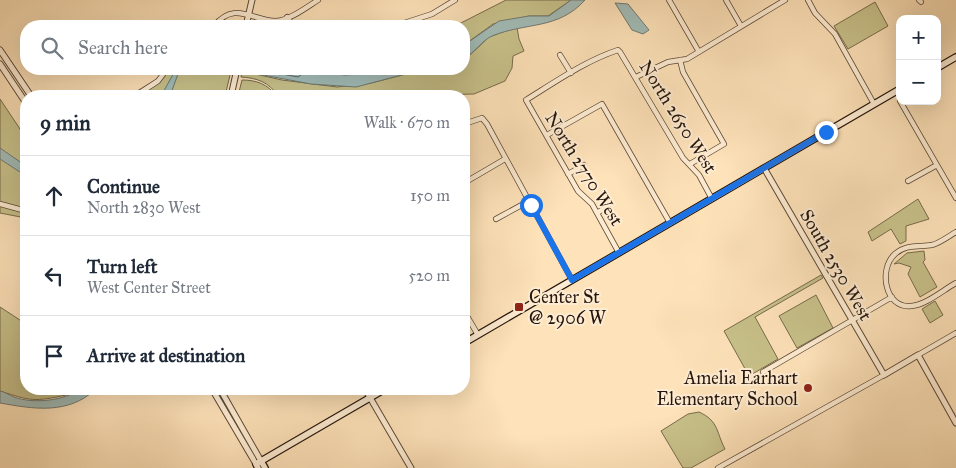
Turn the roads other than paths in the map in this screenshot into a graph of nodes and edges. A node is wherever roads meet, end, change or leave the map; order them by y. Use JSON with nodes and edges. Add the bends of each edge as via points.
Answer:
{"nodes":[{"id":1,"x":252,"y":0,"type":"edge"},
{"id":2,"x":306,"y":0,"type":"edge"},
{"id":3,"x":318,"y":0,"type":"edge"},
{"id":4,"x":442,"y":0,"type":"edge"},
{"id":5,"x":455,"y":0,"type":"edge"},
{"id":6,"x":669,"y":0,"type":"edge"},
{"id":7,"x":726,"y":0,"type":"edge"},
{"id":8,"x":808,"y":0,"type":"edge"},
{"id":9,"x":781,"y":1,"type":"edge"},
{"id":10,"x":309,"y":5,"type":"junction"},
{"id":11,"x":445,"y":6,"type":"junction"},
{"id":12,"x":248,"y":14,"type":"junction"},
{"id":13,"x":287,"y":17,"type":"junction"},
{"id":14,"x":221,"y":20,"type":"edge"},
{"id":15,"x":247,"y":20,"type":"edge"},
{"id":16,"x":289,"y":20,"type":"edge"},
{"id":17,"x":414,"y":20,"type":"edge"},
{"id":18,"x":741,"y":26,"type":"junction"},
{"id":19,"x":0,"y":50,"type":"edge"},
{"id":20,"x":699,"y":52,"type":"junction"},
{"id":21,"x":560,"y":55,"type":"dead end"},
{"id":22,"x":956,"y":57,"type":"edge"},
{"id":23,"x":680,"y":60,"type":"junction"},
{"id":24,"x":0,"y":64,"type":"edge"},
{"id":25,"x":941,"y":66,"type":"edge"},
{"id":26,"x":571,"y":73,"type":"junction"},
{"id":27,"x":163,"y":75,"type":"edge"},
{"id":28,"x":236,"y":75,"type":"edge"},
{"id":29,"x":636,"y":77,"type":"junction"},
{"id":30,"x":27,"y":90,"type":"edge"},
{"id":31,"x":144,"y":90,"type":"edge"},
{"id":32,"x":232,"y":90,"type":"edge"},
{"id":33,"x":896,"y":92,"type":"edge"},
{"id":34,"x":20,"y":94,"type":"edge"},
{"id":35,"x":874,"y":104,"type":"junction"},
{"id":36,"x":902,"y":105,"type":"edge"},
{"id":37,"x":470,"y":122,"type":"edge"},
{"id":38,"x":547,"y":135,"type":"junction"},
{"id":39,"x":505,"y":159,"type":"junction"},
{"id":40,"x":690,"y":164,"type":"junction"},
{"id":41,"x":936,"y":164,"type":"junction"},
{"id":42,"x":584,"y":165,"type":"dead end"},
{"id":43,"x":764,"y":168,"type":"junction"},
{"id":44,"x":568,"y":174,"type":"junction"},
{"id":45,"x":470,"y":179,"type":"edge"},
{"id":46,"x":908,"y":181,"type":"dead end"},
{"id":47,"x":955,"y":194,"type":"edge"},
{"id":48,"x":712,"y":199,"type":"junction"},
{"id":49,"x":529,"y":201,"type":"junction"},
{"id":50,"x":0,"y":204,"type":"edge"},
{"id":51,"x":608,"y":206,"type":"dead end"},
{"id":52,"x":20,"y":209,"type":"edge"},
{"id":53,"x":597,"y":213,"type":"junction"},
{"id":54,"x":496,"y":219,"type":"dead end"},
{"id":55,"x":670,"y":223,"type":"junction"},
{"id":56,"x":956,"y":232,"type":"edge"},
{"id":57,"x":619,"y":252,"type":"junction"},
{"id":58,"x":572,"y":280,"type":"junction"},
{"id":59,"x":956,"y":283,"type":"edge"},
{"id":60,"x":892,"y":297,"type":"junction"},
{"id":61,"x":852,"y":320,"type":"junction"},
{"id":62,"x":470,"y":321,"type":"edge"},
{"id":63,"x":956,"y":333,"type":"edge"},
{"id":64,"x":478,"y":335,"type":"junction"},
{"id":65,"x":470,"y":340,"type":"edge"},
{"id":66,"x":918,"y":355,"type":"junction"},
{"id":67,"x":763,"y":372,"type":"dead end"},
{"id":68,"x":884,"y":375,"type":"junction"},
{"id":69,"x":215,"y":395,"type":"edge"},
{"id":70,"x":223,"y":395,"type":"edge"},
{"id":71,"x":368,"y":395,"type":"edge"},
{"id":72,"x":375,"y":395,"type":"edge"},
{"id":73,"x":370,"y":398,"type":"junction"},
{"id":74,"x":956,"y":423,"type":"edge"},
{"id":75,"x":256,"y":465,"type":"edge"},
{"id":76,"x":265,"y":468,"type":"edge"},
{"id":77,"x":411,"y":468,"type":"edge"},
{"id":78,"x":718,"y":468,"type":"edge"}],
"edges":[{"from":1,"to":12,"type":"street"},
{"from":2,"to":10,"type":"street"},
{"from":3,"to":10,"type":"street"},
{"from":4,"to":11,"type":"street"},
{"from":5,"to":11,"type":"street"},
{"from":6,"to":20,"type":"street"},
{"from":7,"to":18,"type":"street"},
{"from":8,"to":35,"type":"street","via":[[815,13],[835,34]]},
{"from":9,"to":18,"type":"street"},
{"from":10,"to":13,"type":"street"},
{"from":11,"to":17,"type":"street"},
{"from":12,"to":13,"type":"street","via":[[276,20]]},
{"from":12,"to":14,"type":"street","via":[[226,15]]},
{"from":12,"to":15,"type":"street"},
{"from":13,"to":16,"type":"street"},
{"from":18,"to":20,"type":"street"},
{"from":19,"to":30,"type":"street"},
{"from":20,"to":23,"type":"street"},
{"from":21,"to":26,"type":"street"},
{"from":22,"to":25,"type":"main road"},
{"from":23,"to":29,"type":"street"},
{"from":23,"to":40,"type":"street","via":[[683,72],[724,144]]},
{"from":24,"to":34,"type":"street"},
{"from":26,"to":29,"type":"street","name":"North 2650 West","via":[[618,50]]},
{"from":26,"to":38,"type":"street","name":"North 2770 West","via":[[526,100]]},
{"from":27,"to":31,"type":"street"},
{"from":28,"to":32,"type":"street"},
{"from":29,"to":40,"type":"street","name":"North 2650 West","via":[[683,158]]},
{"from":33,"to":35,"type":"main road"},
{"from":35,"to":43,"type":"main road"},
{"from":36,"to":41,"type":"street"},
{"from":37,"to":39,"type":"street","via":[[482,118]]},
{"from":38,"to":44,"type":"street","name":"North 2770 West"},
{"from":38,"to":55,"type":"street","via":[[602,104]]},
{"from":39,"to":45,"type":"street"},
{"from":39,"to":49,"type":"street"},
{"from":40,"to":48,"type":"street","name":"North 2650 West"},
{"from":41,"to":46,"type":"street"},
{"from":41,"to":47,"type":"street"},
{"from":42,"to":44,"type":"street"},
{"from":43,"to":48,"type":"main road"},
{"from":43,"to":61,"type":"street","name":"South 2530 West"},
{"from":44,"to":53,"type":"street","name":"North 2770 West"},
{"from":48,"to":55,"type":"main road"},
{"from":49,"to":54,"type":"street"},
{"from":49,"to":58,"type":"street"},
{"from":50,"to":52,"type":"street"},
{"from":51,"to":53,"type":"street"},
{"from":53,"to":57,"type":"street","name":"North 2770 West"},
{"from":55,"to":57,"type":"main road"},
{"from":56,"to":60,"type":"street","via":[[935,244],[906,248],[893,256],[885,275]]},
{"from":57,"to":58,"type":"main road"},
{"from":58,"to":64,"type":"main road"},
{"from":59,"to":60,"type":"street","via":[[916,305],[902,306]]},
{"from":60,"to":61,"type":"street"},
{"from":61,"to":67,"type":"street"},
{"from":61,"to":68,"type":"street","name":"South 2530 West"},
{"from":62,"to":64,"type":"street"},
{"from":63,"to":66,"type":"street"},
{"from":64,"to":65,"type":"main road"},
{"from":66,"to":68,"type":"street"},
{"from":66,"to":74,"type":"street"},
{"from":68,"to":78,"type":"street"},
{"from":69,"to":75,"type":"street"},
{"from":70,"to":75,"type":"street"},
{"from":71,"to":73,"type":"street"},
{"from":72,"to":73,"type":"main road"},
{"from":73,"to":75,"type":"main road"},
{"from":73,"to":77,"type":"street"},
{"from":75,"to":76,"type":"main road"}]}
